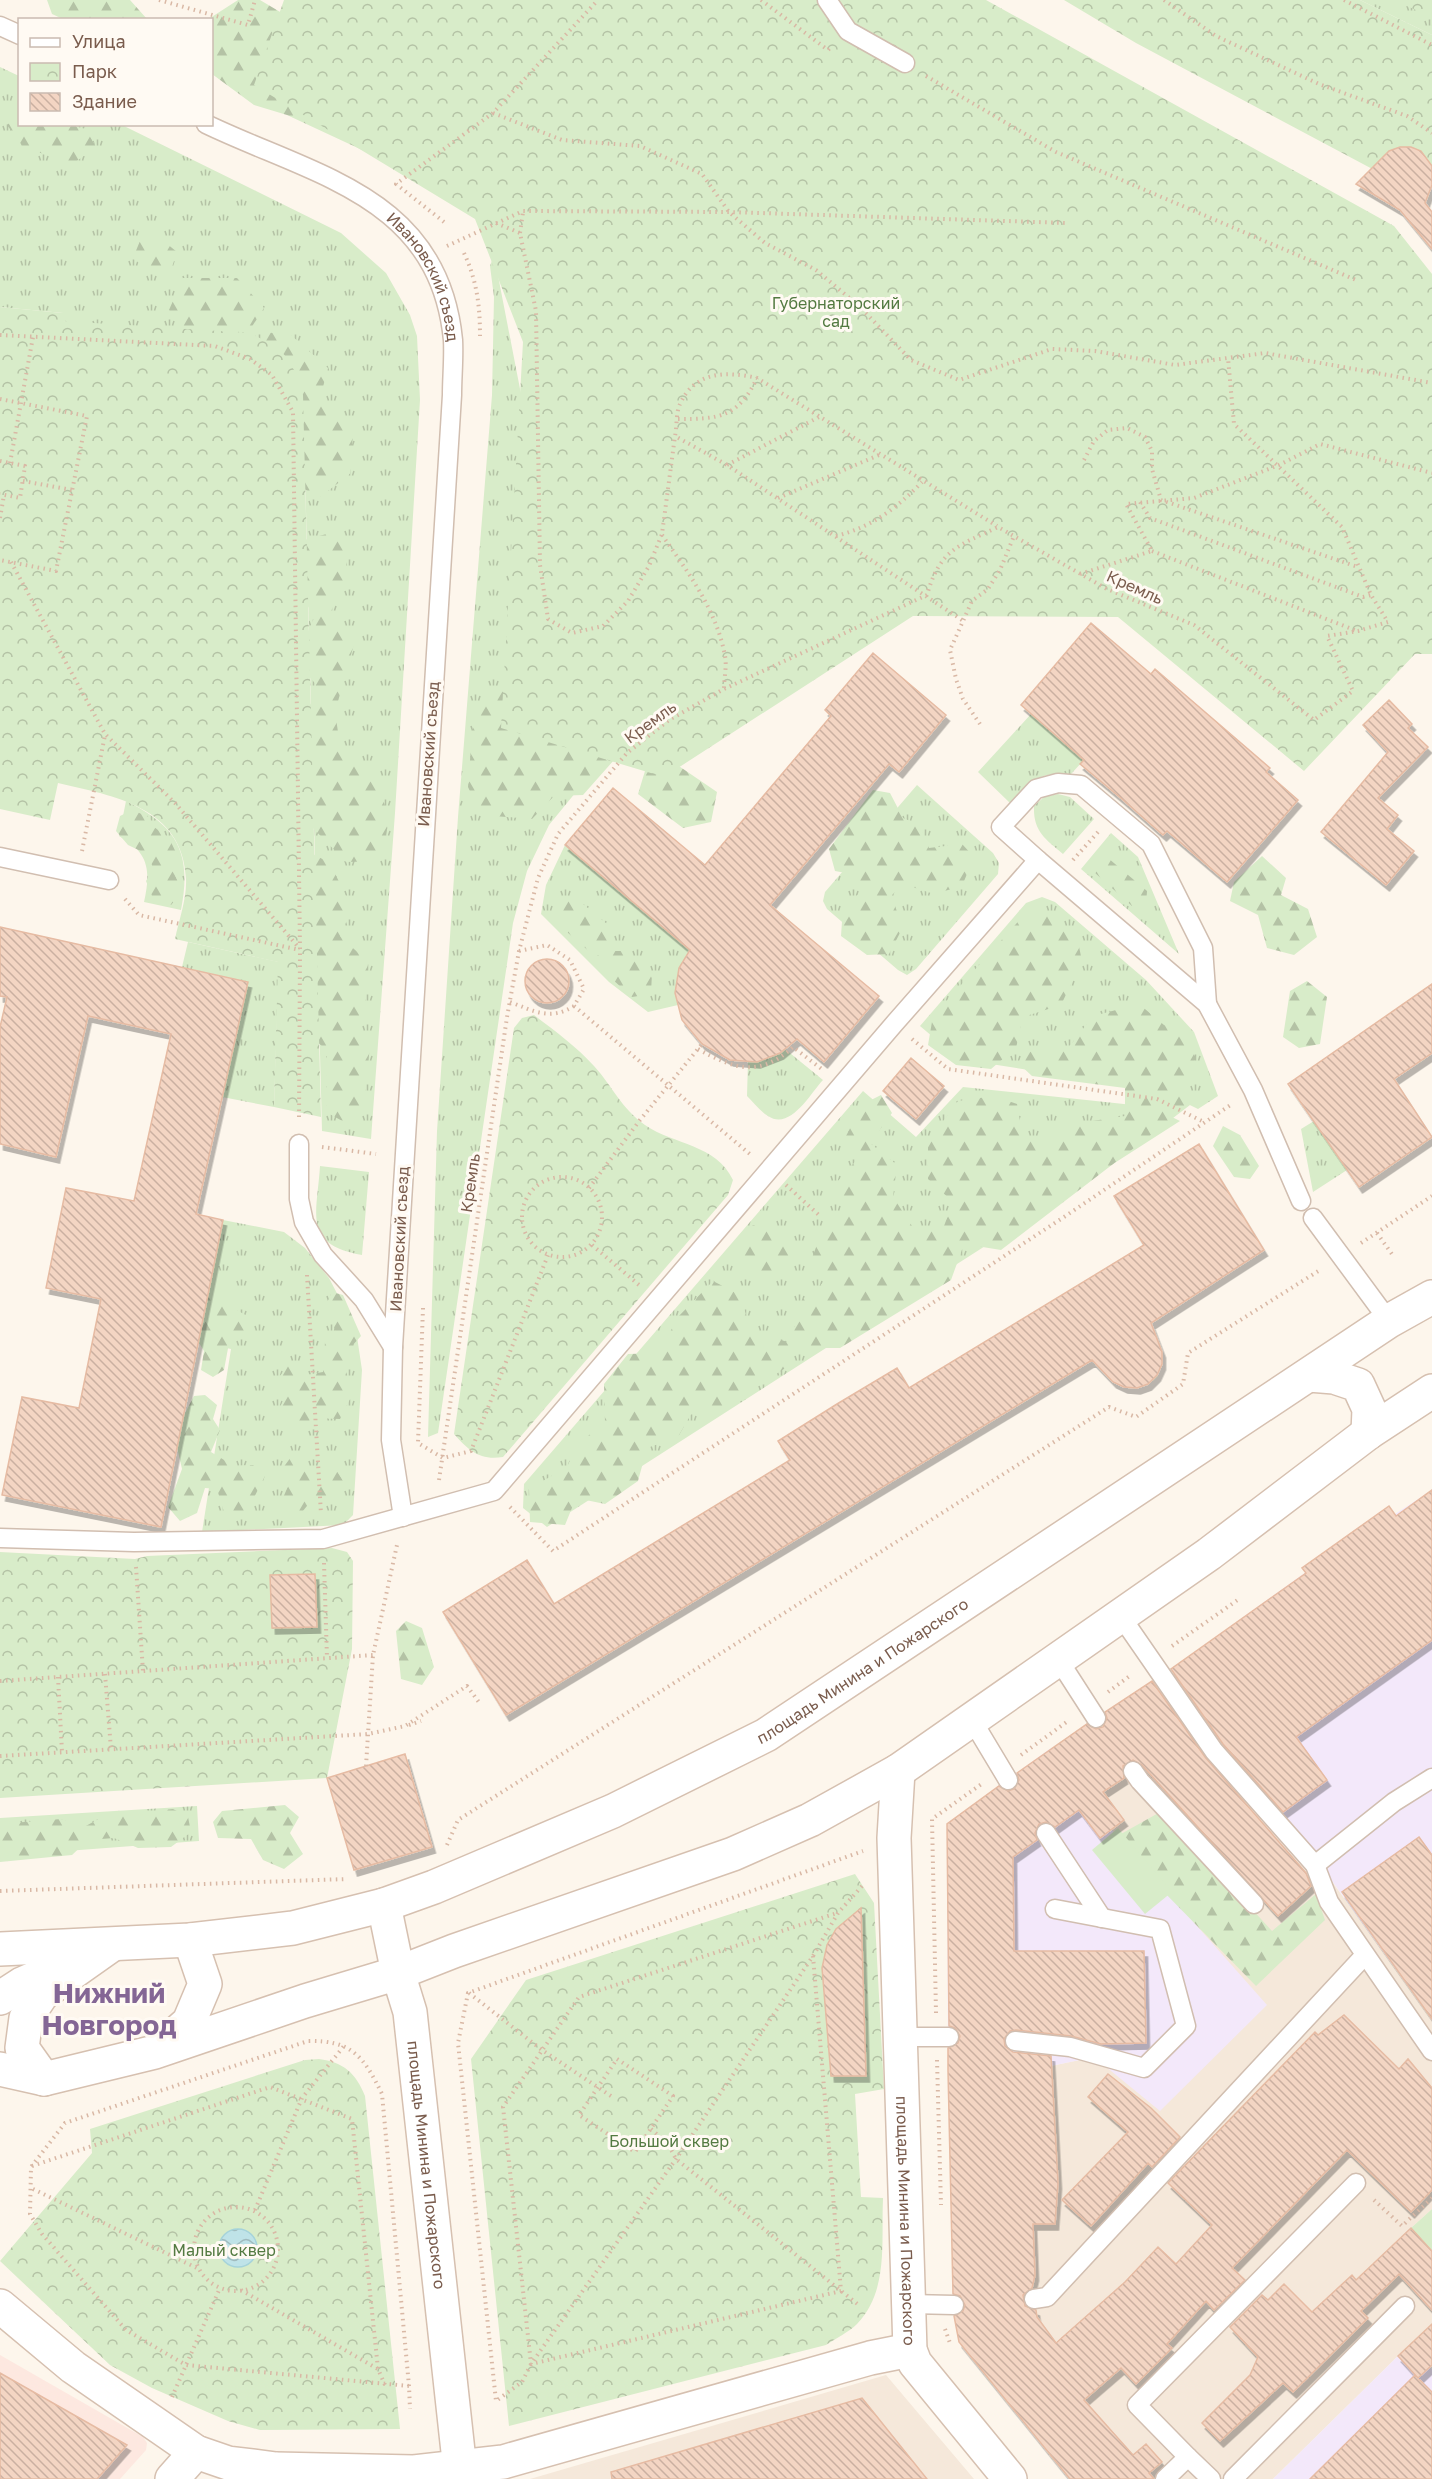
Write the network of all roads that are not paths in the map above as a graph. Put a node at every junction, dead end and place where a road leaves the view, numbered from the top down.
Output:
1 (827, 0) edge
2 (0, 26) edge
3 (18, 34) edge
4 (905, 63) road end
5 (211, 126) edge
6 (0, 857) edge
7 (1038, 860) junction
8 (109, 880) dead end
9 (1207, 1004) junction
10 (299, 1144) road end
11 (1301, 1201) dead end
12 (1313, 1218) dead end
13 (1432, 1297) edge
14 (1389, 1321) junction
15 (393, 1347) junction
16 (1309, 1375) junction
17 (1432, 1391) edge
18 (1368, 1433) junction
19 (404, 1517) junction
20 (0, 1538) edge
21 (1120, 1616) junction
22 (1058, 1659) junction
23 (1092, 1712) road end
24 (972, 1720) junction
25 (898, 1771) junction
26 (1133, 1771) dead end
27 (1004, 1775) road end
28 (1432, 1778) edge
29 (1046, 1833) dead end
30 (1315, 1865) junction
31 (1254, 1904) dead end
32 (384, 1905) junction
33 (1055, 1909) dead end
34 (1102, 1918) junction
35 (190, 1940) junction
36 (110, 1946) junction
37 (0, 1949) edge
38 (1365, 1955) junction
39 (398, 1974) junction
40 (0, 1998) edge
41 (901, 2037) junction
42 (943, 2038) road end
43 (1015, 2041) dead end
44 (1432, 2051) edge
45 (155, 2052) junction
46 (0, 2069) edge
47 (44, 2079) junction
48 (1356, 2183) road end
49 (1034, 2299) dead end
50 (910, 2304) junction
51 (948, 2304) road end
52 (0, 2306) edge
53 (1405, 2306) dead end
54 (910, 2350) junction
55 (196, 2452) junction
56 (1188, 2457) junction
57 (461, 2473) edge
58 (172, 2479) edge
59 (1010, 2479) edge
60 (1165, 2479) edge
61 (1211, 2479) edge
62 (1233, 2479) edge

1 - 4 lane
2 - 3 lane
5 - 15 lane, Ивановский съезд
6 - 8 lane
7 - 9 lane
7 - 9 lane
7 - 19 lane
9 - 11 lane
10 - 15 lane
12 - 14 lane
13 - 14 street, площадь Минина и Пожарского
14 - 16 street, площадь Минина и Пожарского
15 - 19 lane, Ивановский съезд
16 - 18 street
16 - 32 street, площадь Минина и Пожарского
17 - 18 street
18 - 21 street
19 - 20 lane
21 - 22 street
21 - 30 lane
22 - 23 lane
22 - 24 street
24 - 25 street
24 - 27 lane
25 - 39 street
25 - 41 street, площадь Минина и Пожарского
26 - 31 lane
28 - 30 lane
29 - 34 lane
30 - 38 lane
32 - 35 street, площадь Минина и Пожарского
32 - 39 street, площадь Минина и Пожарского
33 - 34 lane
34 - 43 lane
35 - 36 street, площадь Минина и Пожарского
35 - 45 street
36 - 37 street, площадь Минина и Пожарского
36 - 40 street, площадь Минина и Пожарского
36 - 47 street
38 - 44 lane
38 - 49 lane
39 - 45 street
39 - 57 street, площадь Минина и Пожарского
41 - 42 lane
41 - 50 street, площадь Минина и Пожарского
45 - 47 street
46 - 47 street
48 - 56 lane
50 - 51 lane
50 - 54 street, площадь Минина и Пожарского
52 - 55 street, площадь Минина и Пожарского
53 - 62 lane
54 - 57 street, площадь Минина и Пожарского
54 - 59 street
55 - 57 street, площадь Минина и Пожарского
55 - 58 street
56 - 60 lane
56 - 61 lane

